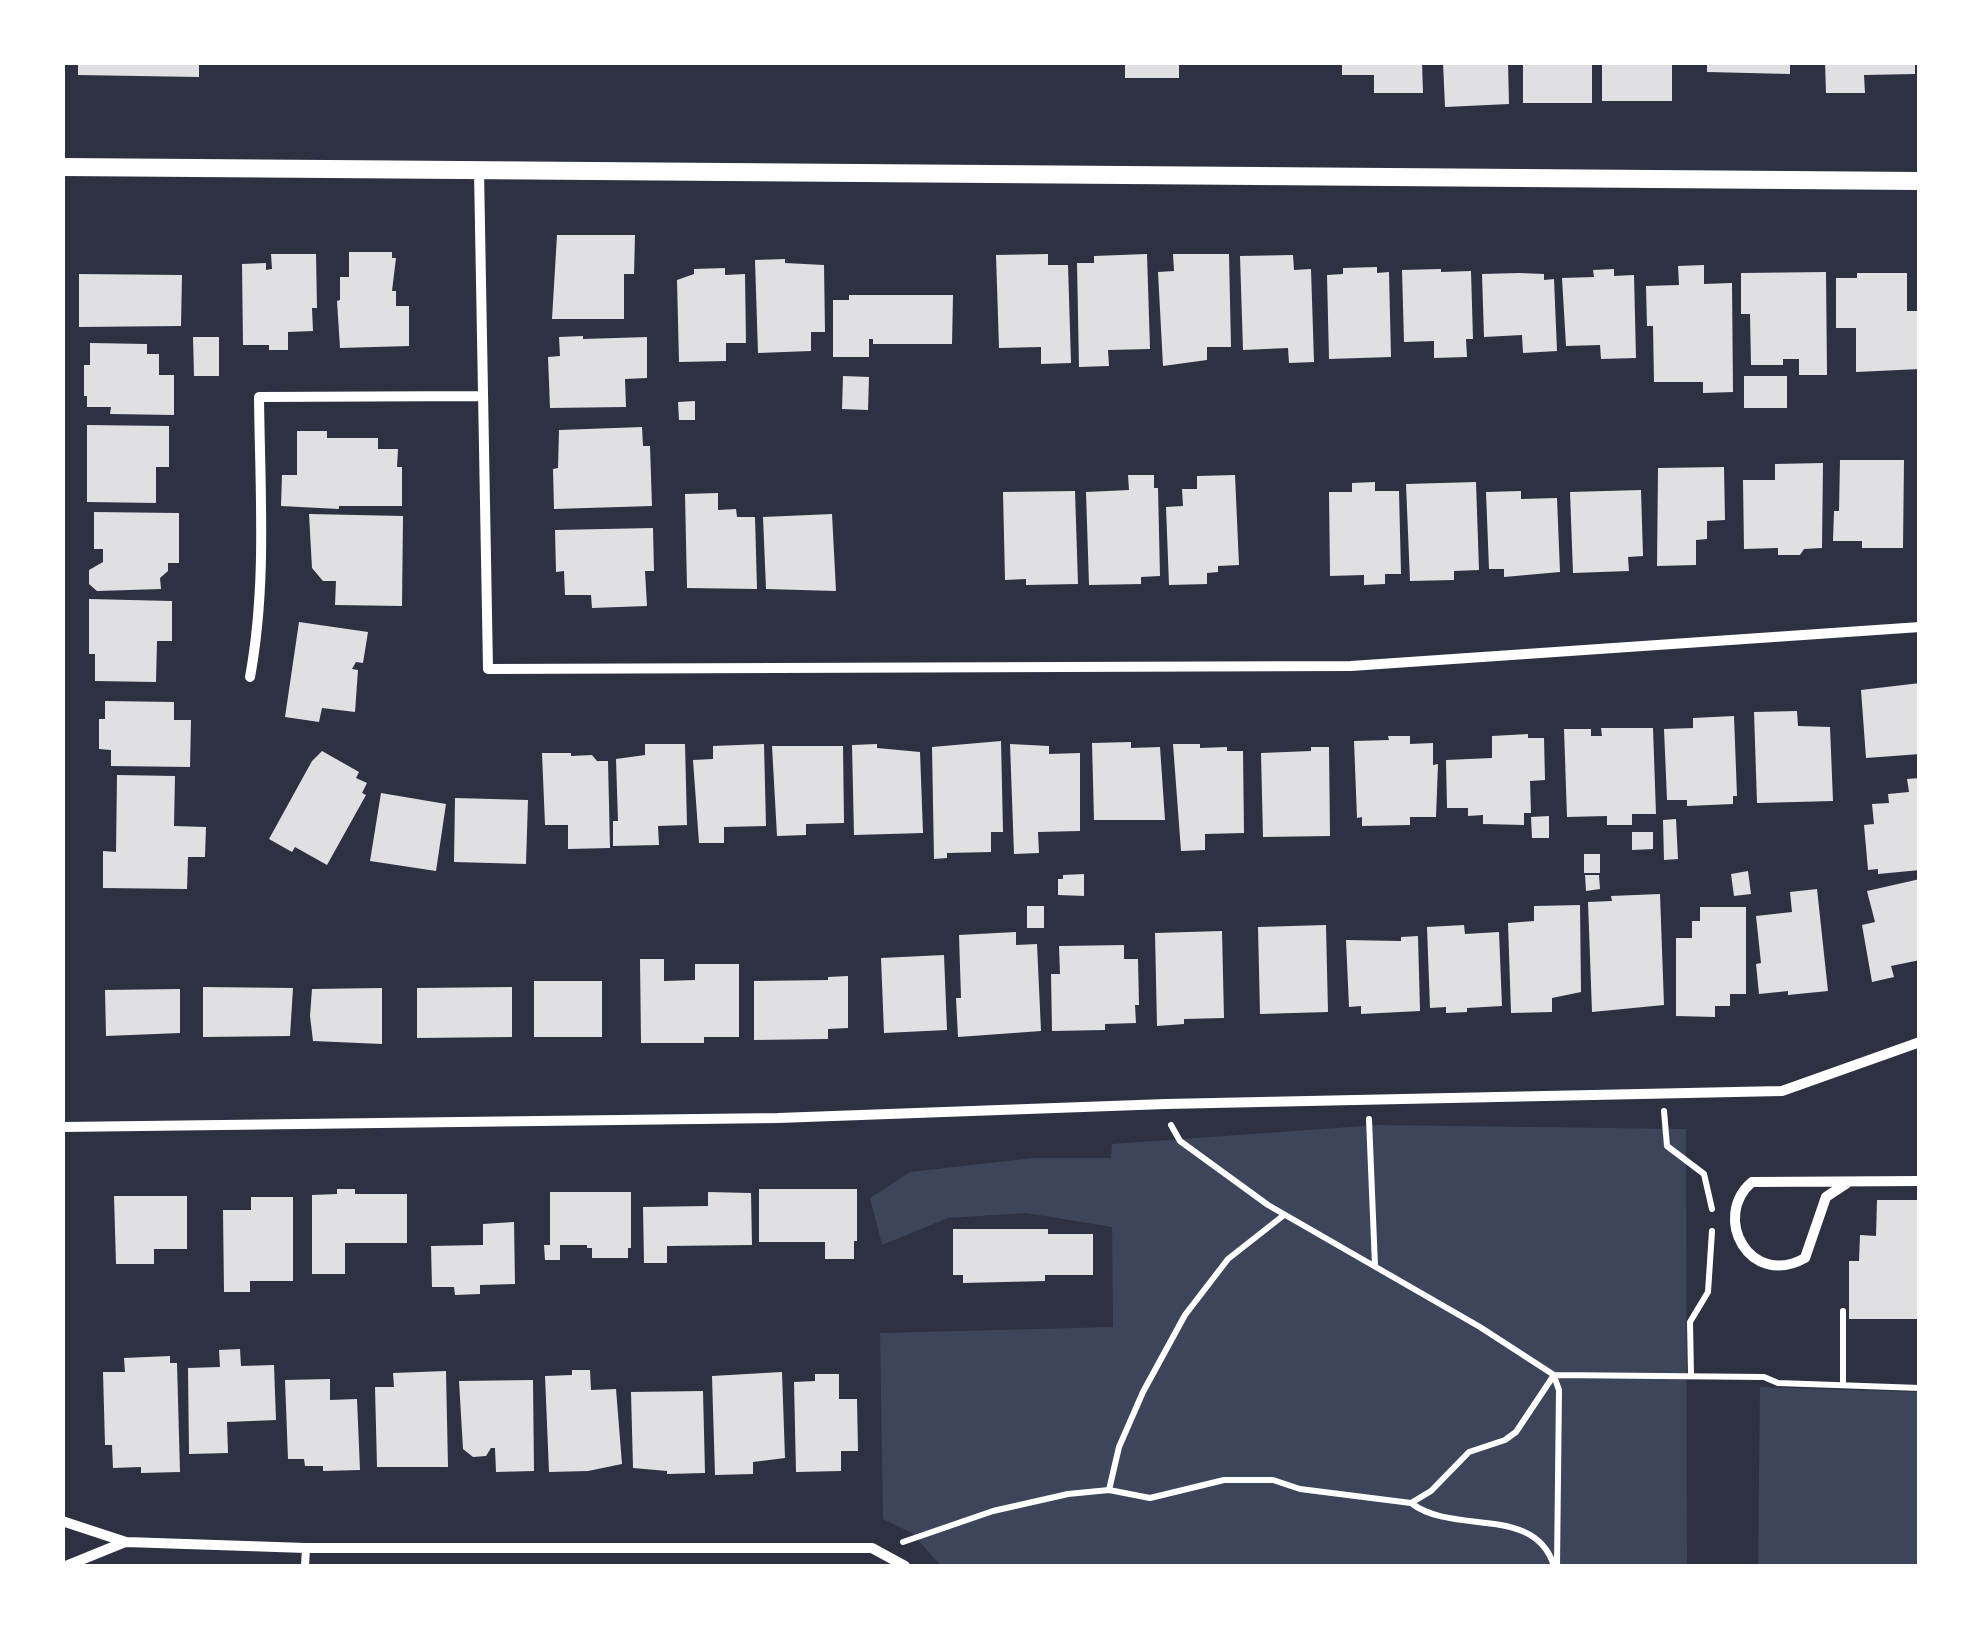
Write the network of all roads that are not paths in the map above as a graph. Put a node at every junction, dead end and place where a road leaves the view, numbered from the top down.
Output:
1 (62, 167) edge
2 (479, 171) junction
3 (1920, 181) edge
4 (482, 396) junction
5 (1920, 627) edge
6 (250, 678) dead end
7 (1920, 1042) edge
8 (62, 1127) edge
9 (1920, 1181) edge
10 (1847, 1184) junction
11 (62, 1521) edge
12 (126, 1542) junction
13 (306, 1548) junction
14 (66, 1566) edge
15 (305, 1566) edge
16 (905, 1566) edge

1 - 2 street
2 - 3 street
2 - 4 street
4 - 5 street
4 - 6 street
7 - 8 street
9 - 10 street
10 - 10 street
11 - 12 street
12 - 13 street
12 - 14 street
13 - 15 lane
13 - 16 street

